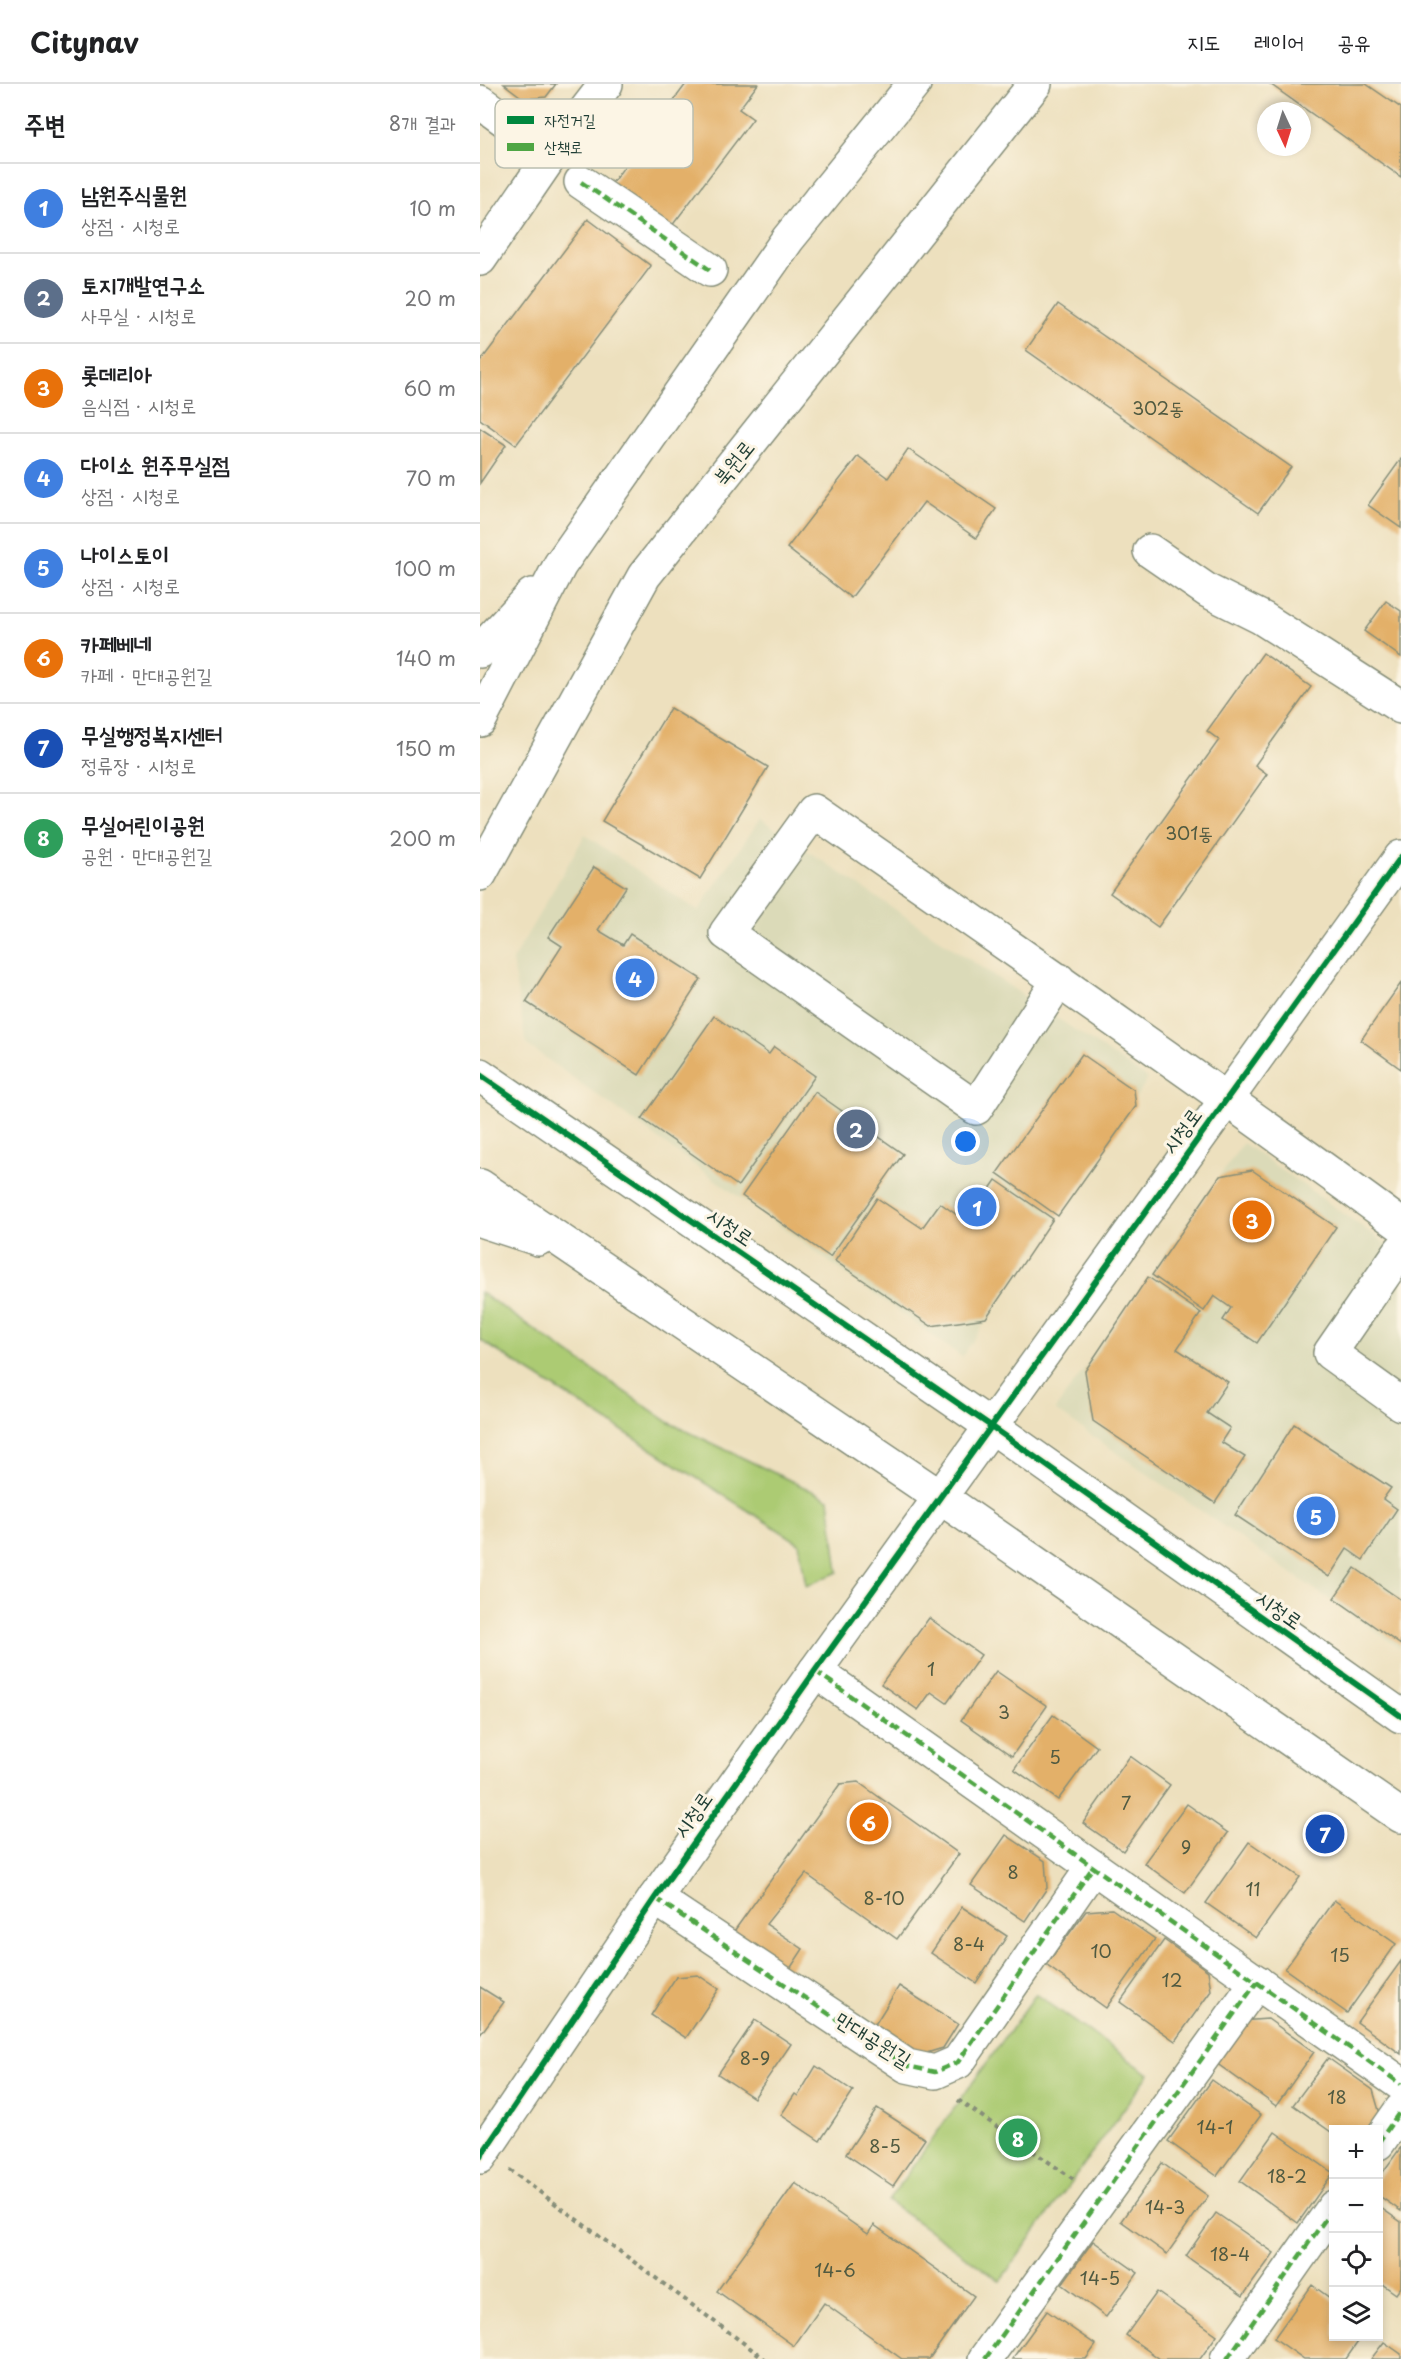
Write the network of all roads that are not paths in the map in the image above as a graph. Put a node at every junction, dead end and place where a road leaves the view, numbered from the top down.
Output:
1 (606, 84) edge
2 (914, 84) edge
3 (1035, 84) edge
4 (594, 99) edge
5 (480, 102) edge
6 (495, 113) edge
7 (542, 168) edge
8 (580, 182) dead end
9 (480, 259) edge
10 (710, 270) dead end
11 (1150, 550) dead end
12 (560, 566) junction
13 (480, 651) edge
14 (1401, 707) edge
15 (480, 720) edge
16 (1401, 857) edge
17 (480, 874) edge
18 (1059, 980) junction
19 (480, 1075) edge
20 (1227, 1098) junction
21 (480, 1186) edge
22 (480, 1220) edge
23 (1401, 1225) edge
24 (1401, 1250) edge
25 (581, 1254) junction
26 (1401, 1404) edge
27 (991, 1426) junction
28 (940, 1497) junction
29 (815, 1671) junction
30 (1401, 1716) edge
31 (1401, 1816) edge
32 (1093, 1867) junction
33 (655, 1898) junction
34 (1257, 1982) junction
35 (1401, 2084) edge
36 (1401, 2110) edge
37 (1383, 2136) edge
38 (482, 2154) edge
39 (1329, 2214) edge
40 (985, 2359) edge
41 (1227, 2359) edge

1 - 4 street
2 - 12 street
3 - 17 street, 북원로
5 - 6 street
7 - 9 street
8 - 10 street
11 - 14 street
12 - 13 street
12 - 15 street
16 - 20 street, 시청로
18 - 18 street
18 - 20 street
19 - 27 street, 시청로
20 - 23 street
20 - 27 street, 시청로
21 - 25 street
22 - 25 street
24 - 26 street
25 - 28 street
27 - 28 street, 시청로
27 - 30 street, 시청로
28 - 29 street, 시청로
28 - 31 street
29 - 32 street
29 - 33 street, 시청로
32 - 33 street, 만대공원길
32 - 34 street
33 - 38 street, 시청로
34 - 35 street
34 - 40 street
36 - 37 street
39 - 41 street

